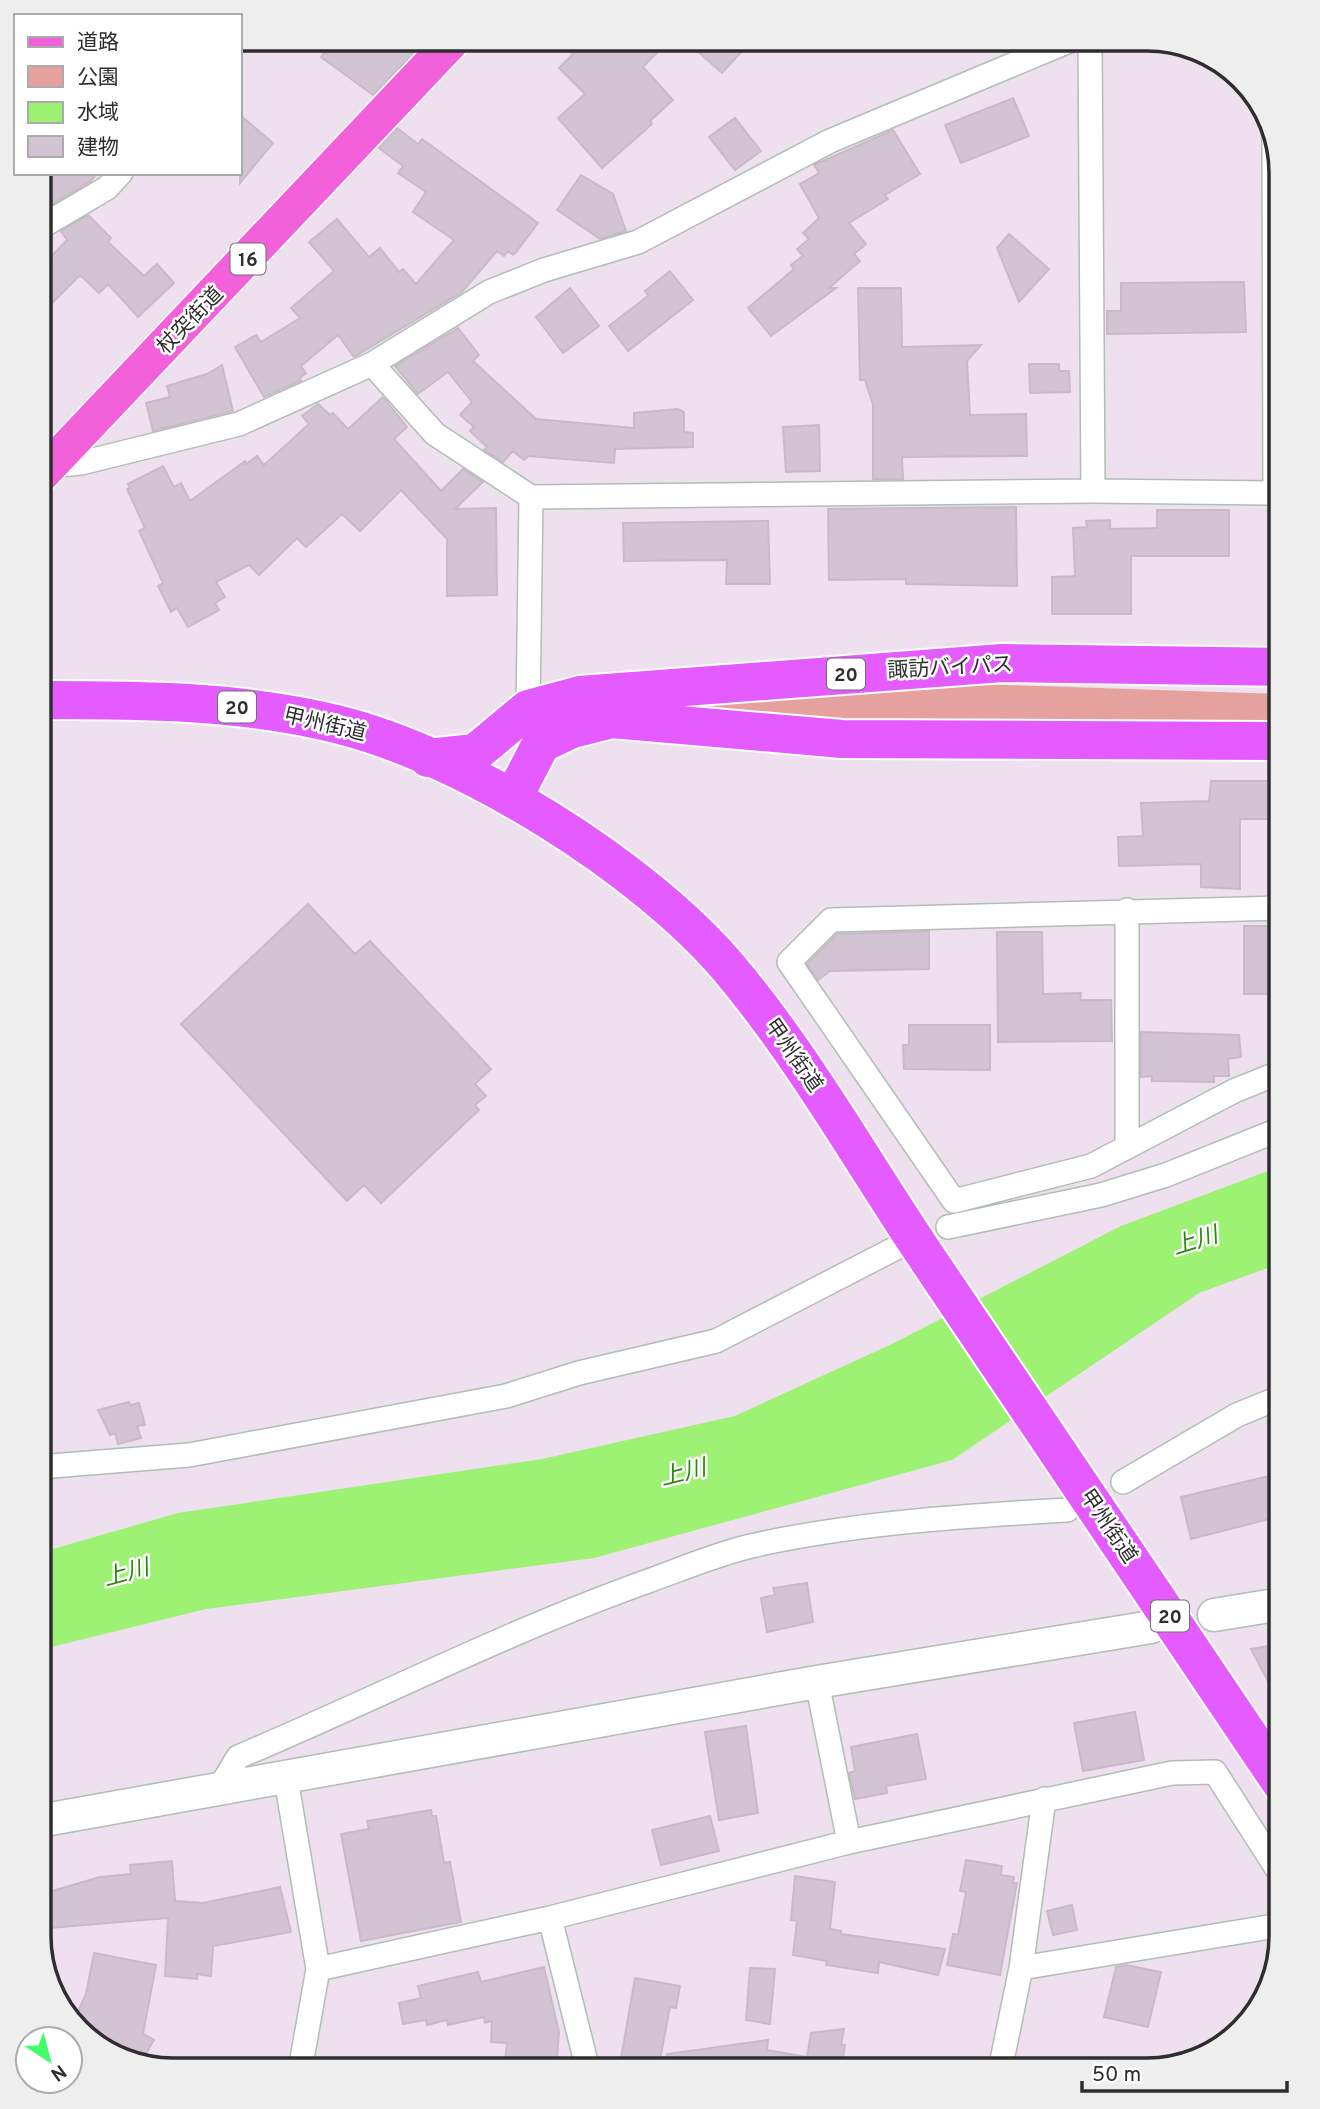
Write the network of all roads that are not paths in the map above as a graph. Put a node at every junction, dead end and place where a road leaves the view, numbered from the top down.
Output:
1 (443, 51) edge
2 (1045, 51) edge
3 (1090, 51) edge
4 (119, 175) edge
5 (51, 221) edge
6 (372, 364) junction
7 (51, 465) edge
8 (51, 470) edge
9 (1093, 491) junction
10 (1269, 493) edge
11 (531, 497) junction
12 (1269, 667) edge
13 (51, 700) edge
14 (528, 709) junction
15 (1269, 741) edge
16 (428, 758) junction
17 (513, 798) junction
18 (1269, 908) edge
19 (1127, 910) junction
20 (1269, 1077) edge
21 (1269, 1134) edge
22 (1127, 1146) junction
23 (921, 1242) junction
24 (1269, 1402) edge
25 (51, 1466) edge
26 (1123, 1482) dead end
27 (1067, 1510) dead end
28 (1269, 1606) edge
29 (1214, 1615) dead end
30 (1151, 1627) dead end
31 (817, 1682) junction
32 (1269, 1764) edge
33 (286, 1779) junction
34 (219, 1789) junction
35 (1044, 1799) junction
36 (51, 1819) edge
37 (849, 1842) junction
38 (1269, 1855) edge
39 (550, 1918) junction
40 (1269, 1927) edge
41 (1021, 1968) junction
42 (318, 1969) junction
43 (302, 2058) edge
44 (585, 2058) edge
45 (1002, 2058) edge

1 - 7 main road, 杖突街道 / 16
2 - 6 street
3 - 9 street
4 - 5 street
6 - 8 street
6 - 11 street
9 - 10 street
9 - 11 street
11 - 14 street
12 - 14 highway, 諏訪バイパス / 20
13 - 16 highway, 甲州街道 / 20
14 - 16 highway, 諏訪バイパス / 20
15 - 17 highway
16 - 17 highway, 甲州街道 / 20
17 - 23 highway, 甲州街道 / 20
18 - 19 street
19 - 22 street
19 - 22 street
20 - 22 street
21 - 23 street
23 - 25 street
23 - 32 highway, 甲州街道 / 20
24 - 26 street
27 - 34 street
28 - 29 street
30 - 31 street
31 - 33 street
31 - 37 street
33 - 34 street
33 - 42 street
34 - 36 street
35 - 37 street
35 - 38 street
35 - 41 street
37 - 39 street
39 - 42 street
39 - 44 street
40 - 41 street
41 - 45 street
42 - 43 street

